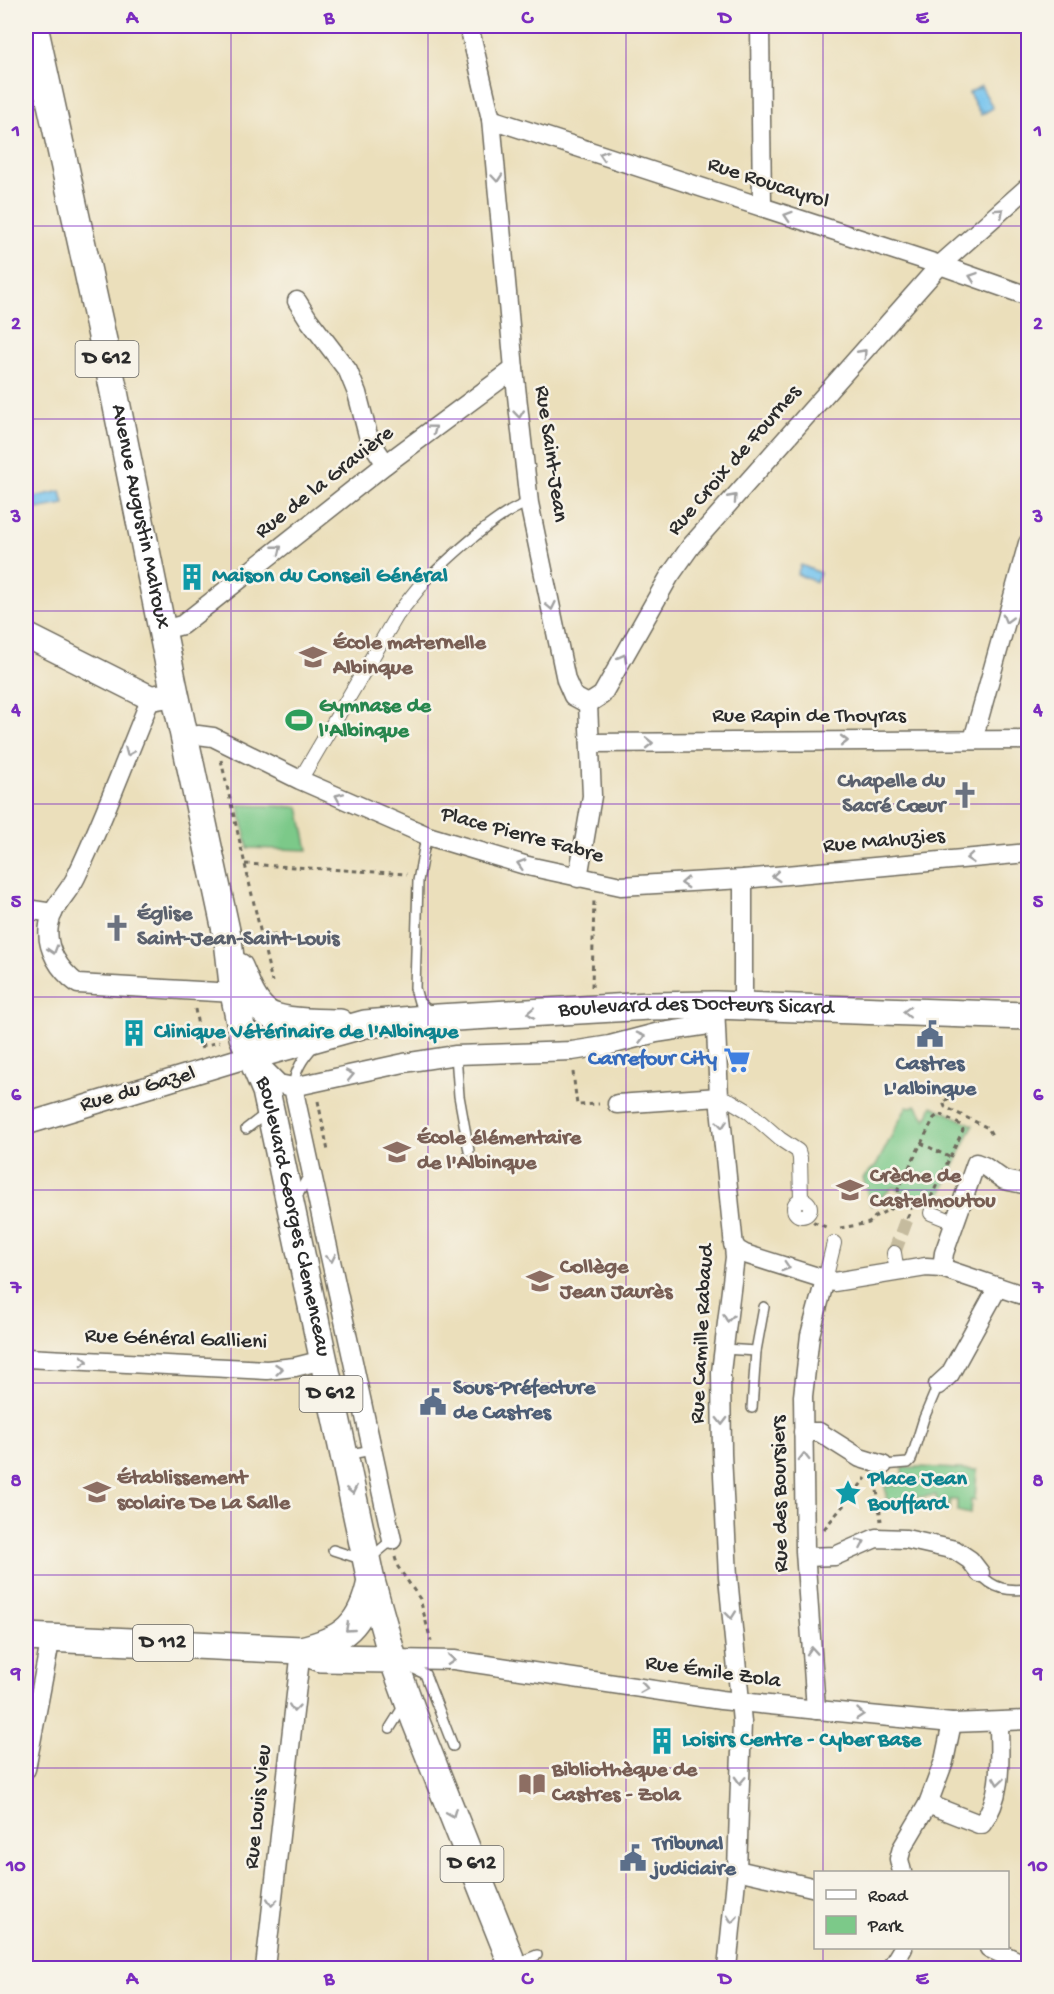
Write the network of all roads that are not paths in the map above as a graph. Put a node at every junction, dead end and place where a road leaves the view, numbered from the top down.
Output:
1 (34, 26) edge
2 (469, 26) edge
3 (760, 26) edge
4 (36, 88) edge
5 (491, 119) junction
6 (1029, 187) edge
7 (762, 207) junction
8 (940, 265) junction
9 (1029, 296) edge
10 (297, 301) dead end
11 (514, 369) junction
12 (386, 464) junction
13 (529, 502) junction
14 (1029, 543) edge
15 (421, 585) joint
16 (163, 630) junction
17 (26, 635) edge
18 (163, 696) junction
19 (588, 704) junction
20 (184, 738) junction
21 (972, 740) junction
22 (1029, 740) edge
23 (590, 743) junction
24 (300, 780) junction
25 (428, 837) junction
26 (1029, 853) edge
27 (578, 878) junction
28 (743, 879) junction
29 (26, 909) edge
30 (52, 912) junction
31 (228, 940) junction
32 (234, 993) junction
33 (743, 1006) junction
34 (715, 1015) junction
35 (1029, 1016) edge
36 (438, 1018) junction
37 (365, 1024) junction
38 (323, 1035) junction
39 (456, 1055) junction
40 (251, 1056) junction
41 (293, 1087) junction
42 (719, 1097) junction
43 (617, 1104) road end
44 (270, 1110) junction
45 (26, 1124) edge
46 (246, 1129) dead end
47 (469, 1151) dead end
48 (312, 1171) junction
49 (1029, 1185) edge
50 (304, 1204) junction
51 (928, 1211) road end
52 (807, 1215) road end
53 (956, 1223) junction
54 (834, 1243) dead end
55 (733, 1244) junction
56 (894, 1253) tunnel mouth
57 (942, 1268) junction
58 (897, 1272) junction
59 (825, 1280) junction
60 (998, 1287) junction
61 (1029, 1297) edge
62 (764, 1307) dead end
63 (724, 1349) junction
64 (756, 1351) junction
65 (337, 1356) junction
66 (26, 1358) edge
67 (938, 1385) joint
68 (752, 1408) dead end
69 (803, 1432) junction
70 (372, 1450) junction
71 (344, 1456) junction
72 (879, 1471) joint
73 (392, 1540) joint
74 (333, 1550) dead end
75 (805, 1554) junction
76 (369, 1571) junction
77 (980, 1573) joint
78 (1029, 1589) edge
79 (38, 1637) edge
80 (301, 1650) junction
81 (393, 1659) junction
82 (408, 1699) junction
83 (741, 1702) junction
84 (816, 1710) junction
85 (1029, 1720) edge
86 (999, 1722) junction
87 (952, 1723) junction
88 (390, 1728) dead end
89 (442, 1747) junction
90 (26, 1769) edge
91 (928, 1804) junction
92 (737, 1870) junction
93 (902, 1871) edge
94 (814, 1888) edge
95 (902, 1949) edge
96 (993, 1949) edge
97 (521, 1963) edge
98 (1029, 1966) edge
99 (265, 1968) edge
100 (727, 1968) edge
101 (891, 1968) edge

1 - 4 main road, Avenue Augustin Malroux / D 612
2 - 5 street, Rue Saint-Jean
3 - 7 street
4 - 16 main road, Avenue Augustin Malroux / D 612
7 -> 5 street, Rue Roucayrol
5 -> 11 street, Rue Saint-Jean
8 -> 6 street, Rue Croix de Fournes
8 -> 7 street, Rue Roucayrol
9 -> 8 street, Rue Roucayrol
19 -> 8 street, Rue Croix de Fournes
10 - 12 street
12 -> 11 street, Rue de la Gravière
11 -> 13 street, Rue Saint-Jean
16 -> 12 street, Rue de la Gravière
13 - 15 lane
13 -> 19 street, Rue Saint-Jean
14 -> 21 street
15 - 24 street
16 - 18 main road, Avenue Augustin Malroux / D 612
17 - 18 main road
18 - 20 main road, Avenue Augustin Malroux / D 612
18 -> 30 street
19 - 23 street
20 - 24 street, Place Pierre Fabre
20 - 31 main road, Avenue Augustin Malroux / D 612
21 - 22 street, Rue Rapin de Thoyras
23 -> 21 street, Rue Rapin de Thoyras
23 - 27 street
25 -> 24 street, Place Pierre Fabre
27 -> 25 street, Place Pierre Fabre
25 - 36 lane
26 -> 28 street, Rue Mahuzies
28 -> 27 street, Place Pierre Fabre
28 - 33 street
29 - 30 street
30 -> 32 street
31 - 32 main road, D 612
31 - 37 main road, Boulevard des Docteurs Sicard
32 - 40 main road, D 612
33 - 34 main road, Boulevard des Docteurs Sicard
35 -> 33 main road, Boulevard des Docteurs Sicard
34 -> 36 main road, Boulevard des Docteurs Sicard
39 -> 34 street
34 - 42 street, Rue Camille Rabaud
36 - 37 main road, Boulevard des Docteurs Sicard
37 - 38 main road, Boulevard des Docteurs Sicard
38 - 40 main road, Boulevard des Docteurs Sicard
38 - 41 lane
41 -> 39 street
39 - 47 lane
40 - 41 street
40 - 44 main road, Boulevard Georges Clemenceau / D 612
40 - 45 street, Rue du Gazel
41 - 48 street
42 - 43 street
42 - 52 street
42 -> 55 street, Rue Camille Rabaud
44 - 46 lane
44 - 50 main road, Boulevard Georges Clemenceau / D 612
48 - 50 street
48 - 50 lane
49 - 53 street
50 -> 65 main road, Boulevard Georges Clemenceau / D 612
51 - 53 street
53 - 57 street
54 - 59 street
55 -> 59 street
55 -> 63 street, Rue Camille Rabaud
56 - 58 street
57 - 58 street
57 - 60 street
58 - 59 street
59 - 69 street, Rue des Boursiers
60 - 61 street
60 - 67 street
62 - 64 lane
63 - 64 lane
63 -> 83 street, Rue Camille Rabaud
64 - 68 lane
66 -> 65 street, Rue Général Gallieni
65 - 70 street
65 - 71 main road, Boulevard Georges Clemenceau / D 612
67 - 72 lane
69 - 72 street
75 -> 69 street, Rue des Boursiers
70 - 71 lane
70 - 73 street
71 -> 76 main road, Boulevard Georges Clemenceau / D 612
73 - 76 lane
74 - 76 lane
75 -> 77 street
84 -> 75 street, Rue des Boursiers
76 -> 80 main road, D 112
76 - 81 main road, Boulevard Georges Clemenceau / D 612
77 - 78 lane
79 - 80 main road, D 112
79 - 90 street
80 - 81 main road, D 112
80 -> 99 street, Rue Louis Vieu
81 - 82 main road, D 612
81 -> 83 street, Rue Émile Zola
81 - 89 lane
82 - 88 lane
82 - 89 main road, D 612
83 - 84 street, Rue Émile Zola
83 -> 92 street, Rue Camille Rabaud
84 -> 87 street, Rue Émile Zola
85 - 86 street, Rue Émile Zola
86 - 87 street, Rue Émile Zola
86 -> 91 street
87 - 91 street
89 -> 97 main road, D 612
91 - 93 street
92 - 94 street
92 -> 100 street, Rue Camille Rabaud
95 - 101 street
96 - 98 street

